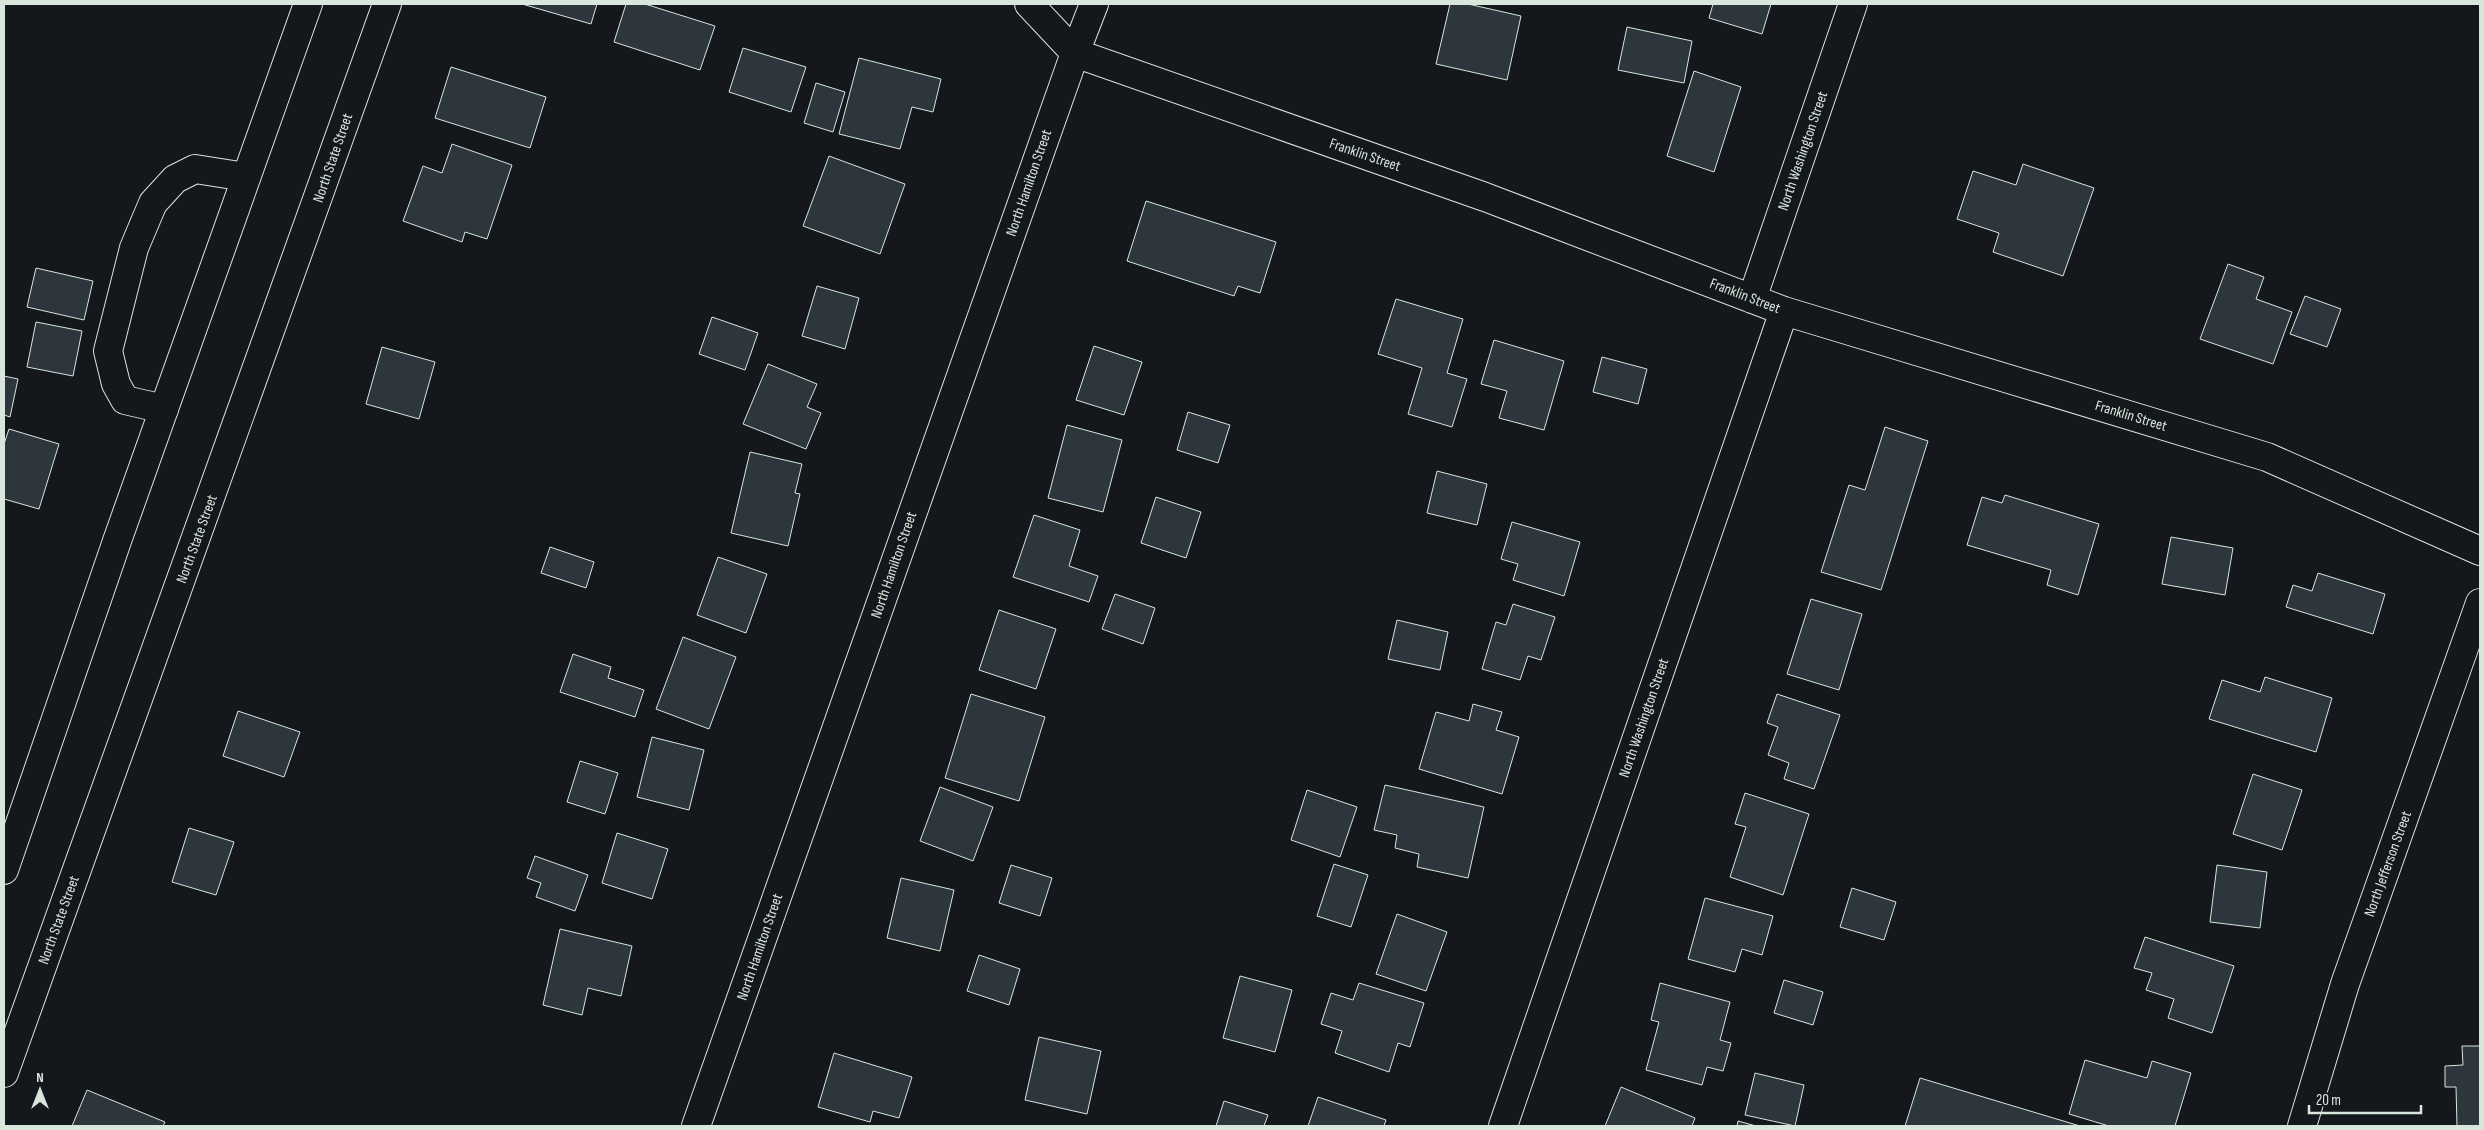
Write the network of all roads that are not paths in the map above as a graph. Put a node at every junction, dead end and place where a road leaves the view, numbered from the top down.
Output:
1 (308, 4) edge
2 (387, 4) edge
3 (1029, 4) edge
4 (1094, 4) edge
5 (1853, 4) edge
6 (1075, 53) junction
7 (246, 177) junction
8 (1752, 299) junction
9 (1784, 310) junction
10 (164, 409) junction
11 (2480, 551) edge
12 (2480, 603) edge
13 (4, 870) edge
14 (4, 1074) edge
15 (696, 1126) edge
16 (1503, 1126) edge
17 (2302, 1126) edge

1 - 7 street
2 - 14 street, North State Street
3 - 6 street, Franklin Street
4 - 6 street, North Hamilton Street
5 - 8 street, North Washington Street
6 - 8 street, Franklin Street
6 - 15 street, North Hamilton Street
7 - 10 street
7 - 10 street
8 - 9 street, Franklin Street
9 - 11 street, Franklin Street
9 - 16 street, North Washington Street
10 - 13 street
12 - 17 street, North Jefferson Street

